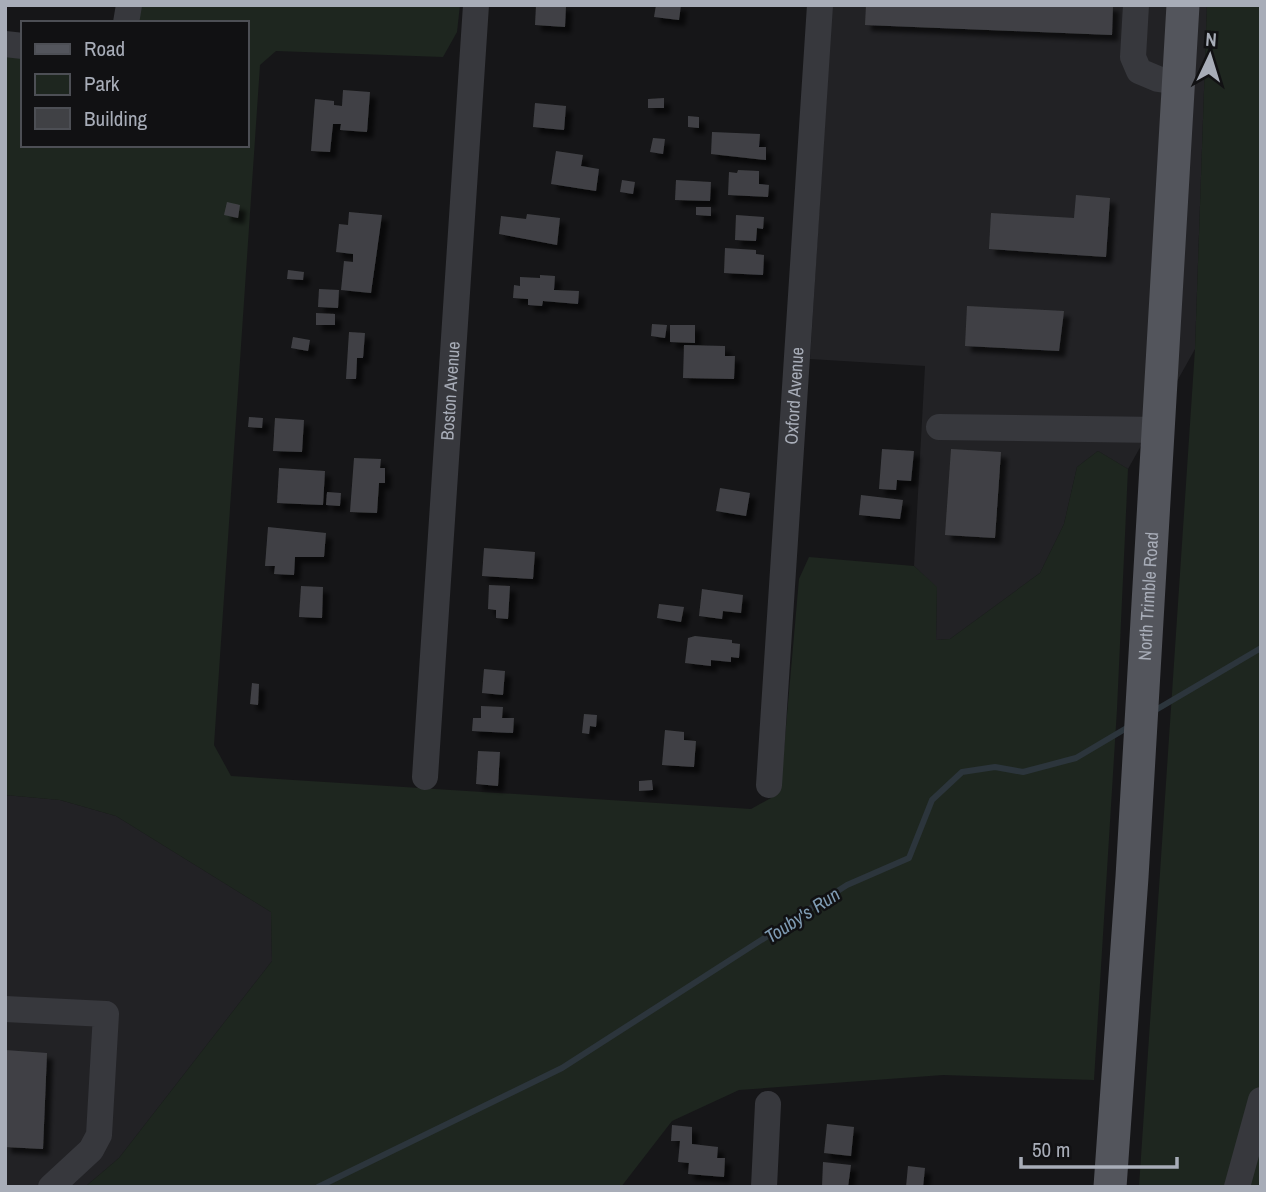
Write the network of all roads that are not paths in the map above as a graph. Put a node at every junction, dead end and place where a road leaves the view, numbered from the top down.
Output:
1 (476, 5) edge
2 (820, 5) edge
3 (1136, 5) edge
4 (1183, 5) edge
5 (1179, 82) junction
6 (939, 427) dead end
7 (1158, 430) junction
8 (425, 776) dead end
9 (769, 785) dead end
10 (5, 1010) edge
11 (1261, 1100) edge
12 (768, 1104) dead end
13 (51, 1187) edge
14 (764, 1187) edge
15 (1110, 1187) edge
16 (1237, 1187) edge

1 - 8 street, Boston Avenue
2 - 9 street, Oxford Avenue
3 - 5 street
4 - 5 main road, North Trimble Road
5 - 7 main road, North Trimble Road
6 - 7 street
7 - 15 main road, North Trimble Road
10 - 13 street
11 - 16 street
12 - 14 street

